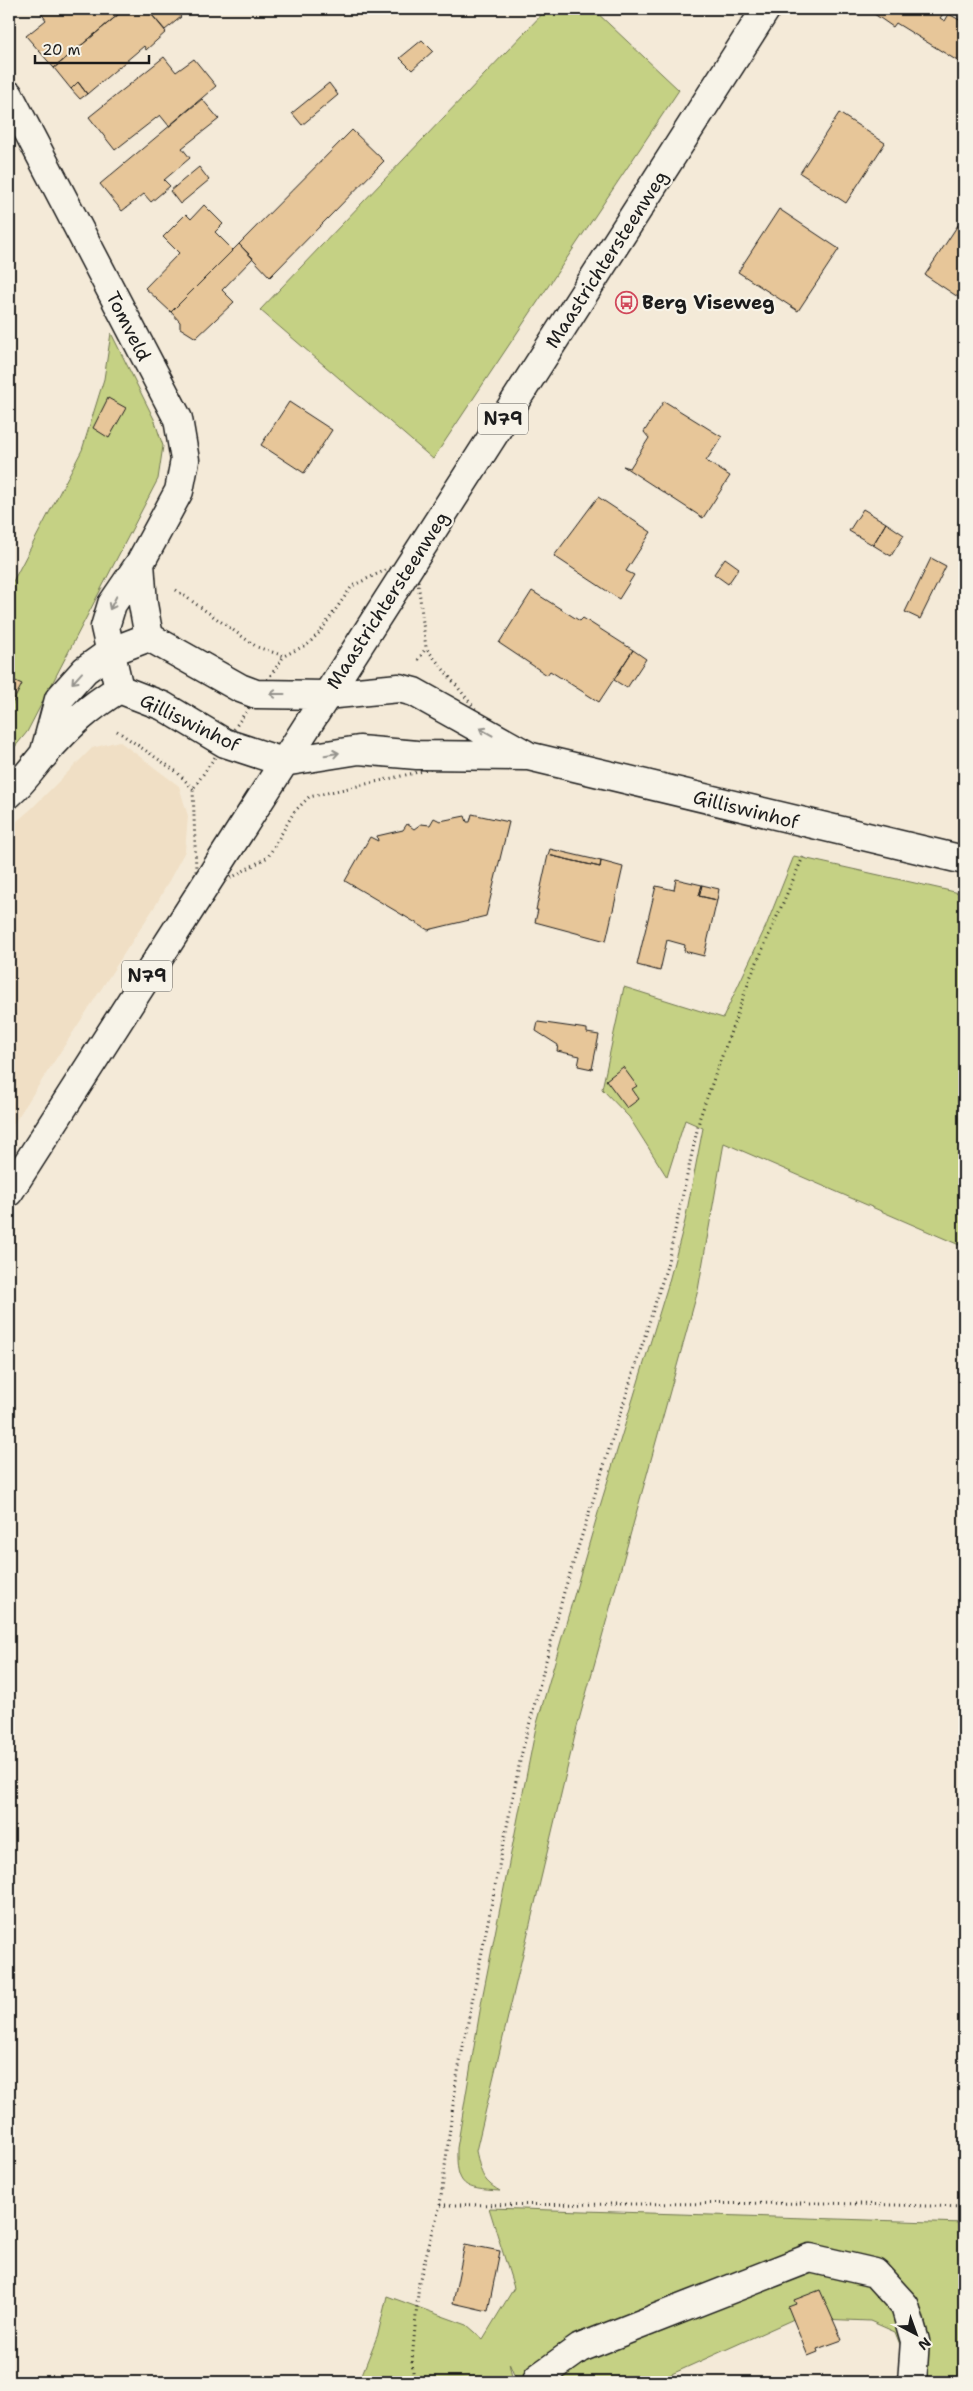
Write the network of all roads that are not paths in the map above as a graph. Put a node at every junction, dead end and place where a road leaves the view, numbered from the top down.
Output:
1 (766, 9) edge
2 (9, 95) edge
3 (140, 563) junction
4 (149, 637) junction
5 (110, 652) junction
6 (119, 689) junction
7 (326, 695) junction
8 (44, 755) junction
9 (528, 756) junction
10 (284, 762) junction
11 (9, 794) edge
12 (964, 860) edge
13 (9, 1192) edge
14 (537, 2382) edge
15 (912, 2382) edge

1 - 7 main road, Maastrichtersteenweg / N79
2 - 3 main road, Tomveld
3 - 4 main road
3 -> 5 main road, Tomveld
4 - 5 main road
7 -> 4 main road, Gilliswinhof
5 - 6 main road, Tomveld
5 -> 8 main road
6 - 8 main road
6 - 10 main road, Gilliswinhof
9 -> 7 main road, Gilliswinhof
7 - 10 main road, Maastrichtersteenweg / N79
8 - 11 main road
10 -> 9 main road, Gilliswinhof
9 - 12 main road, Gilliswinhof
10 - 13 main road, Maastrichtersteenweg / N79
14 - 15 main road

